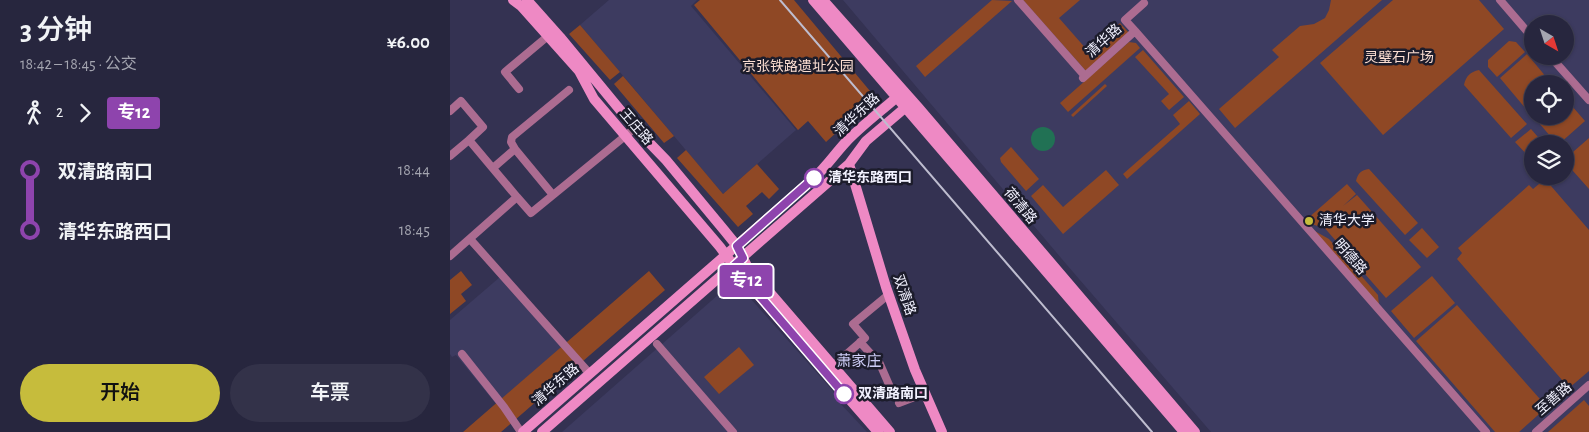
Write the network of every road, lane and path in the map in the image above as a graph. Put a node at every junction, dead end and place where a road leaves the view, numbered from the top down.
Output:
1 (513, 0) edge
2 (527, 0) edge
3 (806, 0) edge
4 (813, 0) edge
5 (823, 0) edge
6 (1018, 0) edge
7 (1500, 0) edge
8 (1144, 3) dead end
9 (1524, 28) edge
10 (1135, 31) junction
11 (548, 36) junction
12 (1558, 65) edge
13 (519, 89) dead end
14 (569, 90) dead end
15 (904, 100) junction
16 (1589, 100) edge
17 (886, 106) junction
18 (450, 111) edge
19 (635, 128) junction
20 (625, 136) junction
21 (468, 140) junction
22 (515, 149) junction
23 (450, 156) edge
24 (849, 164) junction
25 (493, 168) junction
26 (553, 195) junction
27 (517, 197) junction
28 (470, 239) junction
29 (737, 246) junction
30 (450, 255) edge
31 (727, 255) junction
32 (741, 266) junction
33 (888, 295) junction
34 (860, 342) junction
35 (657, 344) dead end
36 (462, 354) dead end
37 (833, 366) junction
38 (590, 374) junction
39 (1589, 385) edge
40 (890, 388) dead end
41 (925, 393) junction
42 (899, 403) dead end
43 (522, 432) edge
44 (543, 432) edge
45 (733, 432) edge
46 (878, 432) edge
47 (890, 432) edge
48 (942, 432) edge
49 (1184, 432) edge
50 (1195, 432) edge
51 (1486, 432) edge
52 (1536, 432) edge

1 - 11 main road, 王庄路
2 - 19 main road, 王庄路
3 - 17 main road
4 - 15 main road, 荷清路
5 - 15 main road, 荷清路
6 - 10 street, 清华路
7 - 9 street
8 - 10 street, 清华路
10 - 51 street, 明德路
11 - 13 street
11 - 20 main road, 王庄路
12 - 16 street
14 - 22 street
15 - 17 main road, 清华东路
15 - 24 main road, 清华东路
15 - 49 main road, 荷清路
15 - 50 main road, 荷清路
17 - 29 main road, 清华东路
18 - 21 street
19 - 20 street
19 - 29 main road, 王庄路
20 - 26 street
20 - 31 main road, 王庄路
21 - 23 street
21 - 25 street
22 - 25 street
22 - 26 street
24 - 32 main road, 清华东路
24 - 33 main road, 双清路
25 - 27 street
26 - 27 street
27 - 28 street
28 - 30 street
28 - 38 street
29 - 31 main road, 清华东路
29 - 32 main road, 王庄路
31 - 32 main road, 王庄路
31 - 38 main road, 清华东路
32 - 37 main road
32 - 44 main road, 清华东路
32 - 46 main road
33 - 34 street
33 - 41 main road, 双清路
34 - 37 street
34 - 40 street
35 - 45 street
36 - 43 street
37 - 47 main road
38 - 43 main road, 清华东路
39 - 52 street, 至善路
41 - 42 street
41 - 48 main road, 双清路

